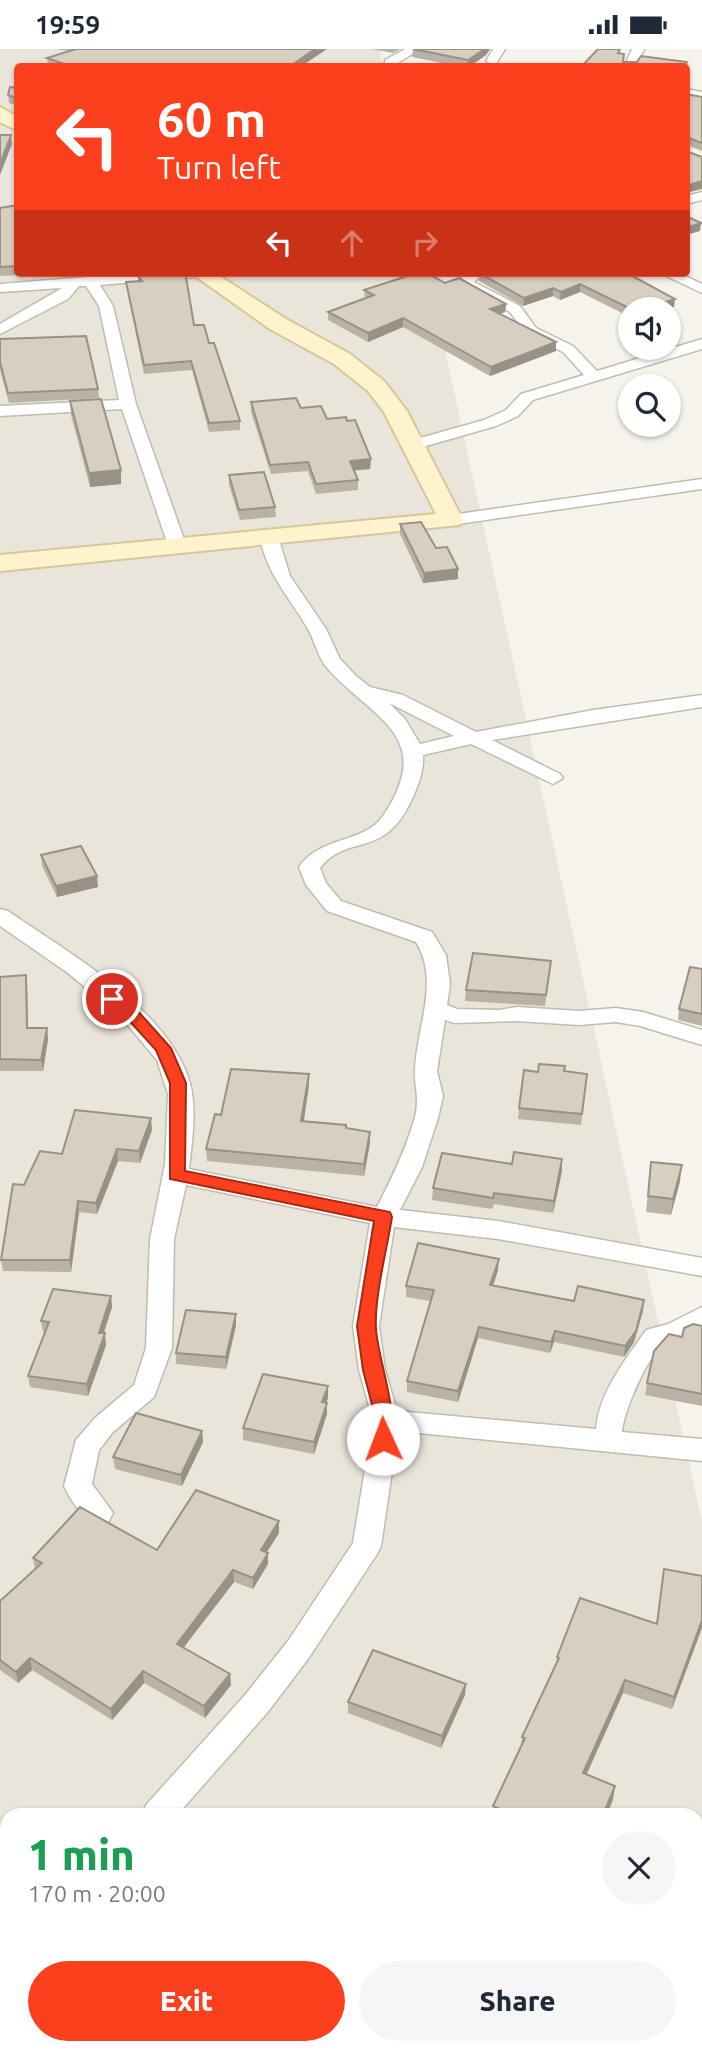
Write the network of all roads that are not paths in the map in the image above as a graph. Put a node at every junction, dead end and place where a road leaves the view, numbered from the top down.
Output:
1 (414, 49) edge
2 (499, 49) edge
3 (492, 61) dead end
4 (389, 63) dead end
5 (151, 277) edge
6 (207, 277) edge
7 (468, 277) edge
8 (676, 277) edge
9 (83, 283) junction
10 (0, 288) edge
11 (702, 289) edge
12 (0, 330) edge
13 (702, 344) edge
14 (702, 357) edge
15 (594, 377) junction
16 (128, 404) junction
17 (0, 411) edge
18 (512, 414) junction
19 (412, 445) junction
20 (702, 484) edge
21 (451, 520) junction
22 (269, 537) junction
23 (177, 545) junction
24 (0, 563) edge
25 (360, 688) junction
26 (702, 701) edge
27 (468, 738) junction
28 (413, 751) junction
29 (553, 778) dead end
30 (0, 916) edge
31 (441, 1018) junction
32 (702, 1038) edge
33 (176, 1175) junction
34 (384, 1217) junction
35 (702, 1267) edge
36 (702, 1316) edge
37 (386, 1420) junction
38 (608, 1441) junction
39 (702, 1450) edge
40 (99, 1513) dead end
41 (163, 1808) edge

1 - 4 street
2 - 3 street
5 - 9 street
6 - 19 street
7 - 15 street
8 - 11 street
9 - 10 street
9 - 12 street
9 - 16 street
13 - 15 street
14 - 18 street
15 - 18 street
16 - 17 street
16 - 23 street
18 - 19 street
19 - 21 street
20 - 21 street
21 - 22 street
22 - 23 street
22 - 25 street
23 - 24 street
25 - 27 street
25 - 28 street
26 - 27 street
27 - 28 street
27 - 29 street
28 - 31 street
30 - 33 street
31 - 32 street
31 - 34 street
33 - 34 street
33 - 40 street
34 - 35 street
34 - 37 street
36 - 38 street
37 - 38 street
37 - 41 street
38 - 39 street

